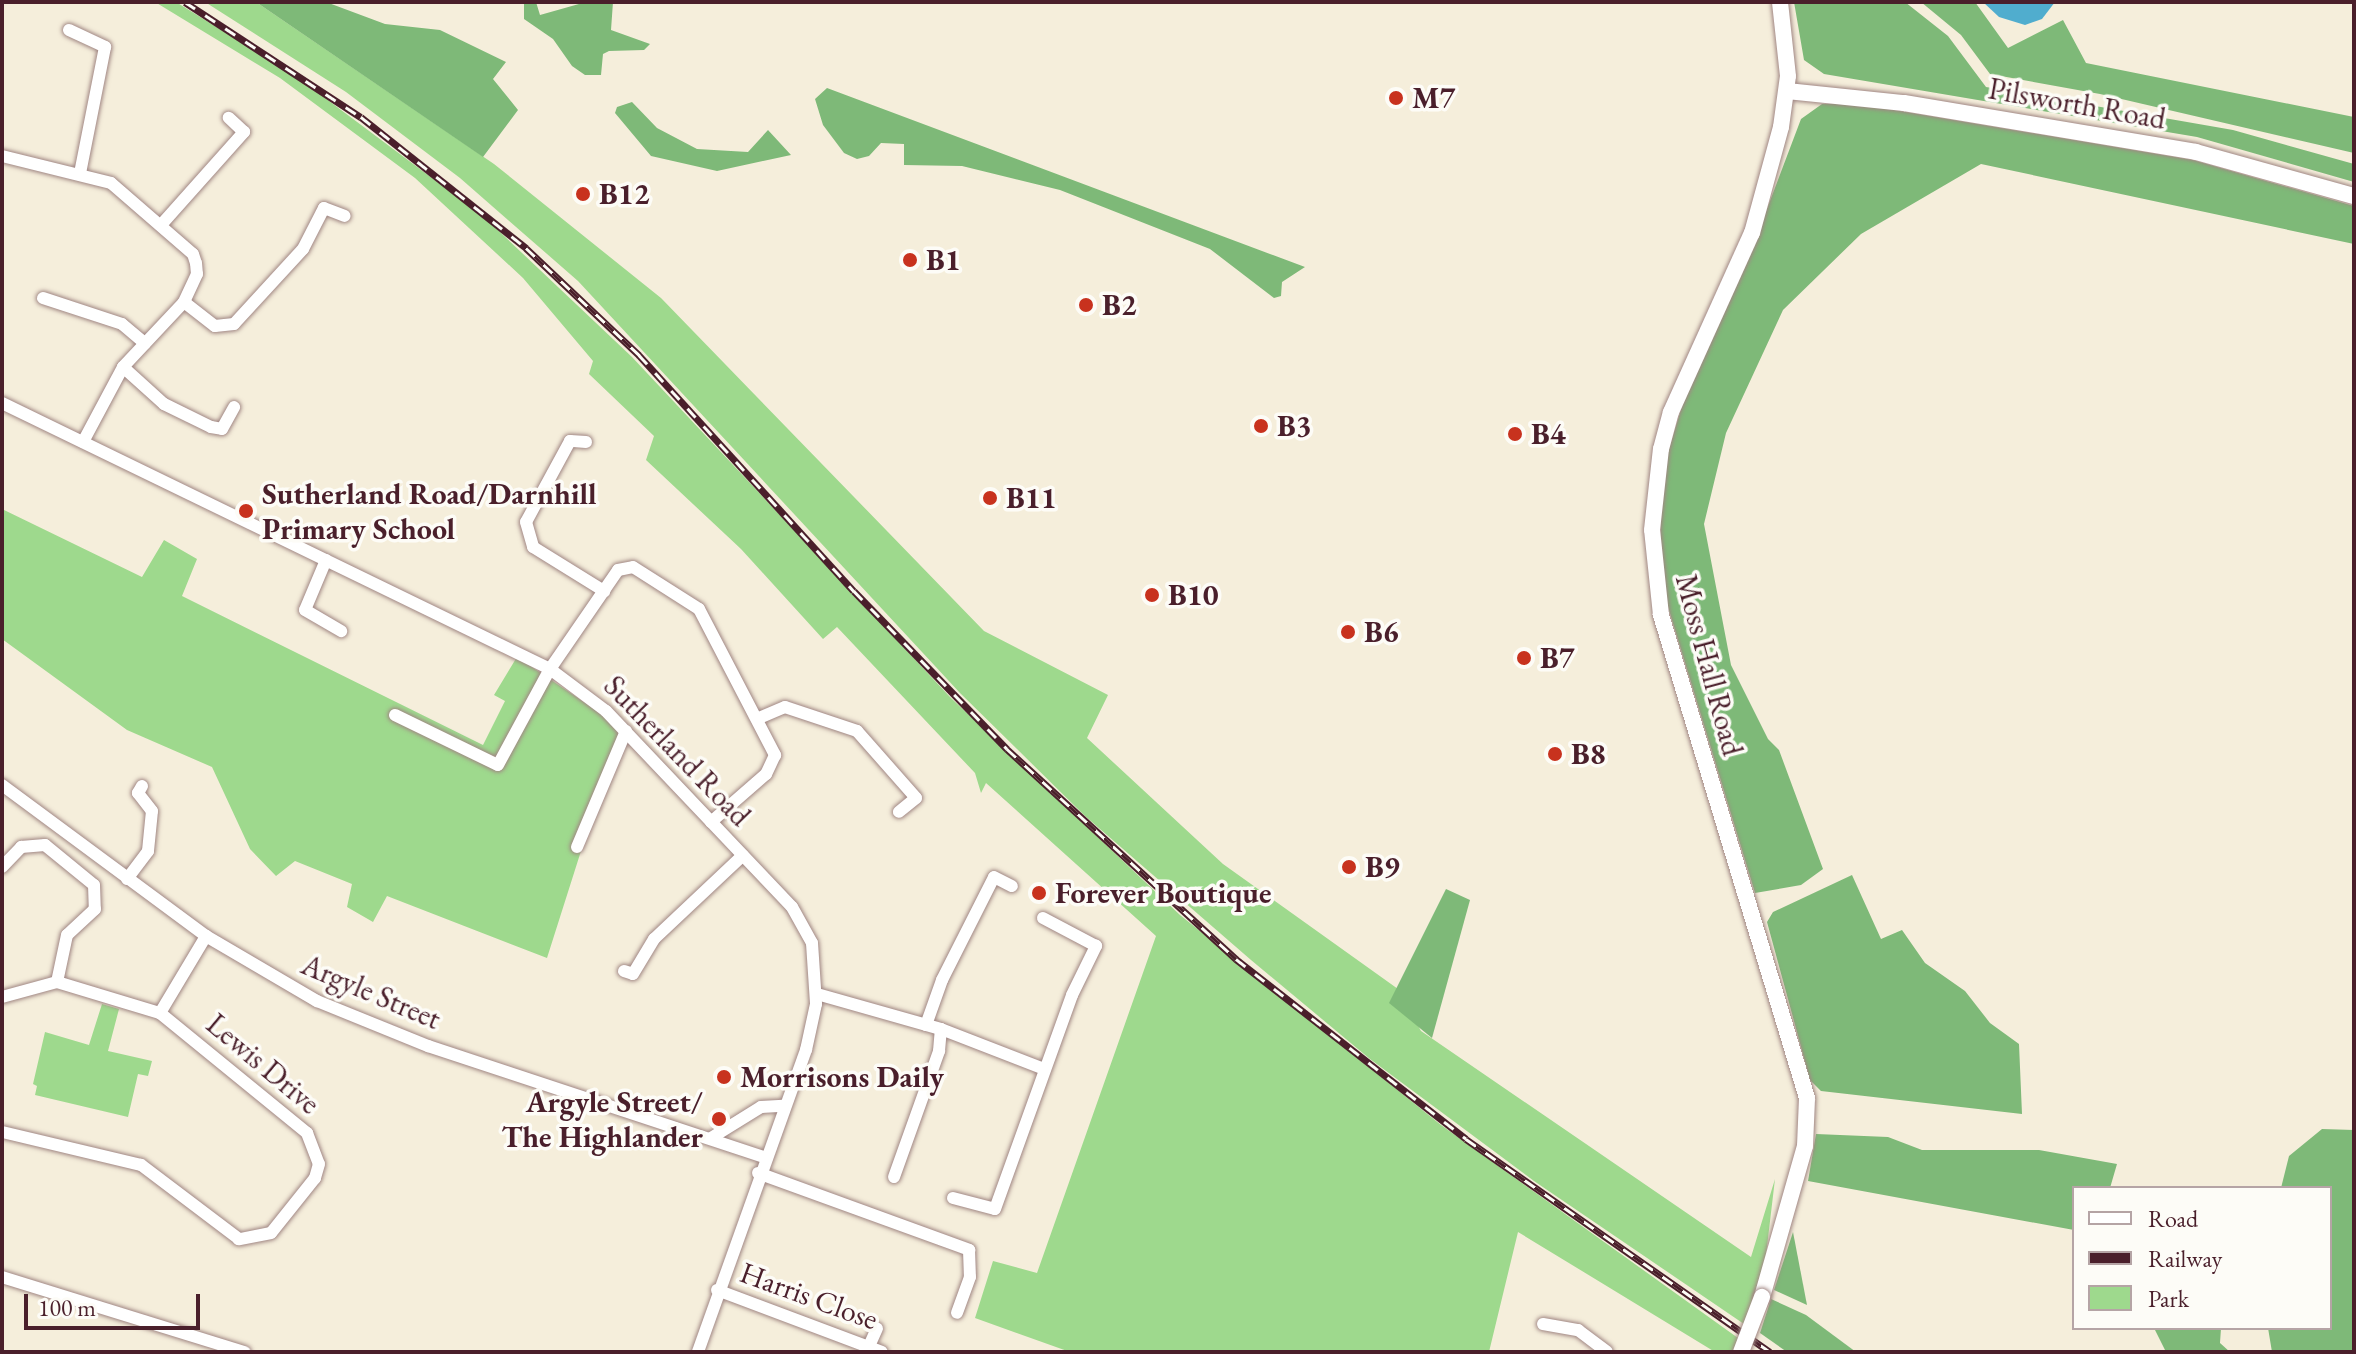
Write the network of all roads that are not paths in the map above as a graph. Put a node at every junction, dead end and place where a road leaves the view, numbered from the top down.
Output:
1 (1780, 2) edge
2 (69, 30) dead end
3 (1787, 91) junction
4 (229, 118) dead end
5 (2, 156) edge
6 (80, 173) junction
7 (2354, 196) edge
8 (345, 216) dead end
9 (161, 225) junction
10 (43, 298) dead end
11 (184, 302) junction
12 (145, 343) junction
13 (123, 367) junction
14 (2, 403) edge
15 (234, 407) dead end
16 (83, 442) junction
17 (586, 442) dead end
18 (326, 560) junction
19 (604, 591) junction
20 (341, 631) dead end
21 (550, 669) junction
22 (395, 715) dead end
23 (759, 718) junction
24 (626, 731) junction
25 (2, 785) edge
26 (142, 786) dead end
27 (899, 812) dead end
28 (711, 822) junction
29 (577, 847) dead end
30 (743, 855) junction
31 (2, 867) edge
32 (127, 879) junction
33 (1012, 886) dead end
34 (1043, 918) dead end
35 (206, 936) junction
36 (624, 971) dead end
37 (57, 982) junction
38 (817, 994) junction
39 (2, 997) edge
40 (160, 1013) junction
41 (926, 1025) junction
42 (941, 1029) junction
43 (1044, 1069) junction
44 (783, 1106) junction
45 (2, 1132) edge
46 (711, 1138) junction
47 (764, 1157) junction
48 (758, 1173) junction
49 (894, 1177) dead end
50 (953, 1198) dead end
51 (2, 1277) edge
52 (717, 1290) junction
53 (957, 1313) dead end
54 (1543, 1324) dead end
55 (877, 1328) dead end
56 (870, 1344) junction
57 (245, 1352) edge
58 (698, 1352) edge
59 (882, 1352) edge
60 (1607, 1352) edge
61 (1741, 1352) edge

1 - 3 street, Moss Hall Road
2 - 6 street
3 - 7 street, Pilsworth Road
3 - 61 street, Moss Hall Road, bridge
4 - 9 street
5 - 6 street
6 - 9 street
8 - 11 street
9 - 11 street
10 - 12 street
11 - 12 street
12 - 13 street
13 - 15 street
13 - 16 street
14 - 16 street, Sutherland Road
16 - 18 street, Sutherland Road
17 - 19 street
18 - 20 street
18 - 21 street, Sutherland Road
19 - 21 street
19 - 23 street
21 - 22 street
21 - 24 street, Sutherland Road
23 - 27 street
23 - 28 street
24 - 28 street, Sutherland Road
24 - 29 street
25 - 32 street, Argyle Street
26 - 32 street
28 - 30 street, Sutherland Road
30 - 36 street
30 - 38 street, Sutherland Road
31 - 37 street
32 - 35 street, Argyle Street
33 - 41 street
34 - 43 street
35 - 40 street, Lewis Drive
35 - 46 street, Argyle Street
37 - 39 street
37 - 40 street, Lewis Drive
38 - 41 street
38 - 44 street, Sutherland Road
40 - 45 street, Lewis Drive
41 - 42 street
42 - 43 street
42 - 49 street
43 - 50 street
44 - 46 street
44 - 47 street, Sutherland Road
46 - 47 street, Argyle Street
47 - 48 street, Sutherland Road
48 - 52 street, Sutherland Road
48 - 53 street
51 - 57 street
52 - 56 street, Harris Close
52 - 58 street, Sutherland Road
54 - 60 street
55 - 56 street
56 - 59 street, Harris Close

